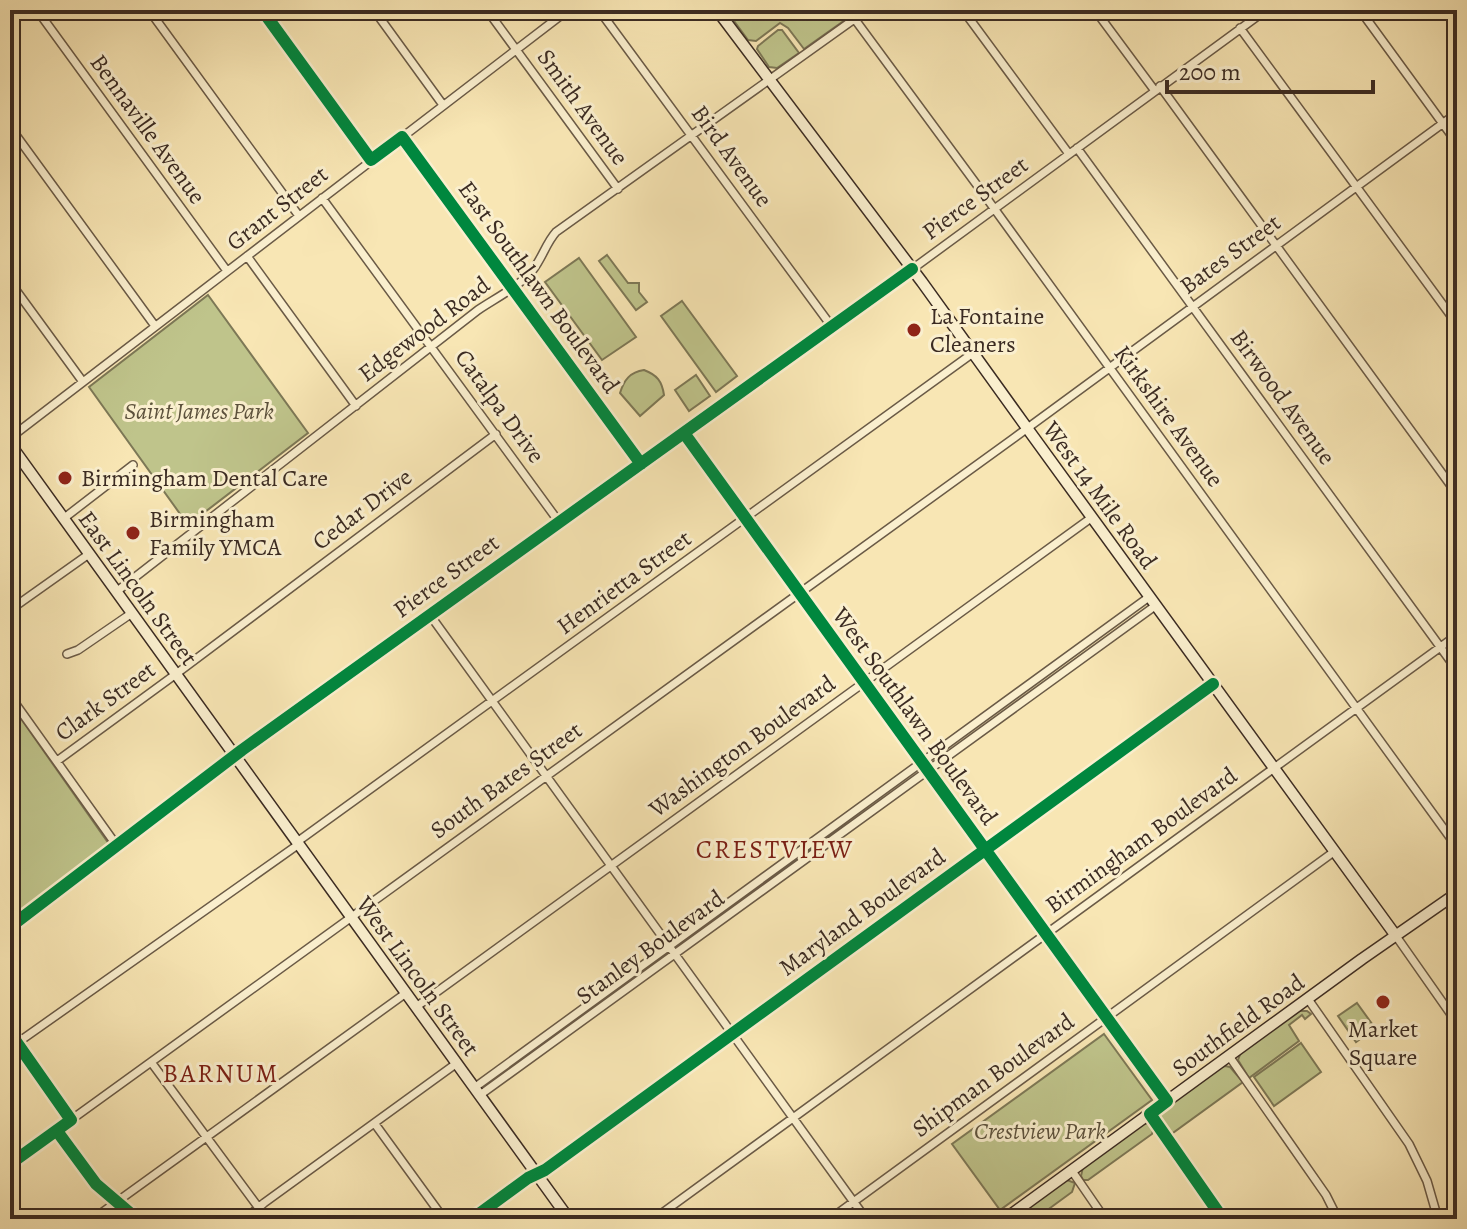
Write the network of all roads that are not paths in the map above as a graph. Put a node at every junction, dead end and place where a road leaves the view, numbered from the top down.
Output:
1 (37, 10) edge
2 (149, 10) edge
3 (262, 10) edge
4 (374, 10) edge
5 (487, 10) edge
6 (568, 10) edge
7 (599, 10) edge
8 (717, 10) edge
9 (848, 10) edge
10 (867, 10) edge
11 (963, 10) edge
12 (1095, 10) edge
13 (1266, 10) edge
14 (1360, 10) edge
15 (854, 19) junction
16 (1240, 28) junction
17 (516, 50) junction
18 (770, 79) junction
19 (1157, 88) junction
20 (443, 105) junction
21 (1457, 113) edge
22 (1443, 123) junction
23 (10, 127) edge
24 (692, 135) junction
25 (402, 137) junction
26 (1457, 143) edge
27 (1073, 151) junction
28 (371, 160) junction
29 (1357, 186) junction
30 (618, 189) junction
31 (322, 198) junction
32 (994, 208) junction
33 (299, 216) junction
34 (1276, 245) junction
35 (247, 256) junction
36 (912, 269) junction
37 (227, 271) junction
38 (10, 282) edge
39 (512, 287) junction
40 (1192, 306) junction
41 (1457, 324) edge
42 (155, 326) junction
43 (832, 327) junction
44 (432, 347) junction
45 (973, 353) junction
46 (1109, 368) junction
47 (83, 382) junction
48 (356, 406) junction
49 (1027, 428) junction
50 (684, 433) junction
51 (496, 434) junction
52 (10, 438) edge
53 (10, 444) edge
54 (641, 464) junction
55 (133, 465) dead end
56 (1457, 494) edge
57 (745, 518) junction
58 (1091, 518) junction
59 (63, 519) junction
60 (559, 522) junction
61 (89, 554) junction
62 (116, 592) junction
63 (799, 593) junction
64 (1152, 602) junction
65 (10, 610) edge
66 (132, 613) junction
67 (430, 615) junction
68 (1457, 635) edge
69 (1441, 647) junction
70 (67, 654) dead end
71 (1457, 670) edge
72 (176, 674) junction
73 (864, 683) junction
74 (1213, 684) junction
75 (1037, 686) junction
76 (10, 696) edge
77 (492, 701) junction
78 (1357, 708) junction
79 (235, 756) junction
80 (57, 761) junction
81 (922, 763) junction
82 (1274, 768) junction
83 (928, 771) junction
84 (546, 776) junction
85 (298, 843) junction
86 (117, 846) junction
87 (1457, 847) edge
88 (985, 850) junction
89 (1335, 851) junction
90 (791, 857) junction
91 (797, 865) junction
92 (611, 866) junction
93 (1457, 893) edge
94 (351, 917) junction
95 (10, 927) edge
96 (1046, 934) junction
97 (1396, 936) junction
98 (672, 950) junction
99 (406, 993) junction
100 (1308, 999) junction
101 (416, 1007) junction
102 (1106, 1018) junction
103 (1456, 1022) edge
104 (10, 1033) edge
105 (733, 1034) junction
106 (13, 1046) edge
107 (1229, 1056) junction
108 (151, 1062) junction
109 (457, 1063) junction
110 (477, 1091) junction
111 (1167, 1101) junction
112 (1150, 1114) junction
113 (793, 1118) junction
114 (71, 1120) junction
115 (375, 1124) junction
116 (57, 1131) junction
117 (207, 1137) junction
118 (10, 1164) edge
119 (1072, 1171) junction
120 (537, 1174) junction
121 (116, 1202) junction
122 (854, 1202) junction
123 (259, 1208) junction
124 (93, 1219) edge
125 (137, 1219) edge
126 (245, 1219) edge
127 (267, 1219) edge
128 (444, 1219) edge
129 (472, 1219) edge
130 (569, 1219) edge
131 (654, 1219) edge
132 (830, 1219) edge
133 (866, 1219) edge
134 (1005, 1219) edge
135 (1105, 1219) edge
136 (1223, 1219) edge
137 (1338, 1219) edge
138 (1438, 1219) edge

1 - 37 street, Bennaville Avenue
2 - 33 street
3 - 28 street
4 - 20 street
5 - 17 street, Smith Avenue
6 - 17 street, Grant Street
7 - 24 street, Bird Avenue
8 - 18 main road, West 14 Mile Road
9 - 15 street, Kirkshire Avenue
10 - 15 street, Edgewood Road
11 - 27 street, Birwood Avenue
12 - 19 street
13 - 16 street, Pierce Street
14 - 22 street
15 - 18 street, Edgewood Road
15 - 32 street, Kirkshire Avenue
16 - 19 street, Pierce Street
16 - 29 street
17 - 20 street, Grant Street
17 - 30 street, Smith Avenue
18 - 24 street, Edgewood Road
18 - 36 main road, West 14 Mile Road
19 - 27 street, Pierce Street
19 - 34 street
20 - 25 street, Grant Street
21 - 22 street, Bates Street
22 - 26 street
22 - 29 street, Bates Street
23 - 42 street
24 - 30 street, Edgewood Road
24 - 43 street, Bird Avenue
25 - 28 street, Grant Street
25 - 39 street, East Southlawn Boulevard
27 - 32 street, Pierce Street
27 - 40 street, Birwood Avenue
28 - 31 street, Grant Street
29 - 34 street, Bates Street
29 - 41 street
30 - 39 street, Edgewood Road
31 - 33 street, Grant Street
31 - 44 street, Catalpa Drive
32 - 36 street, Pierce Street
32 - 46 street, Kirkshire Avenue
33 - 35 street, Grant Street
34 - 40 street, Bates Street
34 - 56 street
35 - 37 street, Grant Street
35 - 48 street
36 - 43 street, Pierce Street
36 - 45 main road, West 14 Mile Road
37 - 42 street, Grant Street
38 - 47 street
39 - 44 street, Edgewood Road
39 - 54 street, East Southlawn Boulevard
40 - 46 street, Bates Street
40 - 69 street, Birwood Avenue
42 - 47 street, Grant Street
43 - 50 street, Pierce Street
44 - 48 street, Edgewood Road
44 - 51 street, Catalpa Drive
45 - 49 main road, West 14 Mile Road
45 - 57 street, Henrietta Street
46 - 49 street, Bates Street
46 - 78 street, Kirkshire Avenue
47 - 52 street, Grant Street
48 - 62 street, Edgewood Road
49 - 58 main road, West 14 Mile Road
49 - 63 street, South Bates Street
50 - 54 street, Pierce Street
50 - 57 street, West Southlawn Boulevard
51 - 60 street, Catalpa Drive
51 - 72 street, Cedar Drive
53 - 59 main road, East Lincoln Street
54 - 60 street, Pierce Street
55 - 59 street
57 - 63 street, West Southlawn Boulevard
57 - 77 street, Henrietta Street
58 - 64 main road, West 14 Mile Road
58 - 73 street, Washington Boulevard
59 - 61 main road, East Lincoln Street
60 - 67 street, Pierce Street
61 - 62 main road, East Lincoln Street
61 - 65 street
62 - 66 main road, East Lincoln Street
63 - 73 street, West Southlawn Boulevard
63 - 84 street, South Bates Street
64 - 74 main road, West 14 Mile Road
64 - 75 street, Stanley Boulevard
66 - 70 street
66 - 72 main road, East Lincoln Street
67 - 77 street
67 - 79 street, Pierce Street
68 - 69 street, Birmingham Boulevard
69 - 71 street, Birwood Avenue
69 - 78 street, Birmingham Boulevard
72 - 79 main road, East Lincoln Street
72 - 80 street, Clark Street
73 - 81 street, West Southlawn Boulevard
73 - 92 street, Washington Boulevard
74 - 82 main road, West 14 Mile Road
74 - 88 street, Maryland Boulevard
75 - 81 street, Stanley Boulevard
75 - 83 street, Stanley Boulevard
76 - 80 street
77 - 84 street
77 - 85 street, Henrietta Street
78 - 82 street, Birmingham Boulevard
78 - 87 street, Kirkshire Avenue
79 - 85 main road, West Lincoln Street
79 - 86 street, Pierce Street
80 - 86 street
81 - 83 street, West Southlawn Boulevard
81 - 90 street, Stanley Boulevard
82 - 89 main road, West 14 Mile Road
82 - 96 street, Birmingham Boulevard
83 - 88 street, West Southlawn Boulevard
83 - 91 street, Stanley Boulevard
84 - 92 street
84 - 94 street, South Bates Street
85 - 94 main road, West Lincoln Street
85 - 106 street, Henrietta Street
86 - 95 street, Pierce Street
88 - 96 street, West Southlawn Boulevard
88 - 105 street, Maryland Boulevard
89 - 97 main road, West 14 Mile Road
89 - 102 street, Shipman Boulevard
90 - 91 street
90 - 98 street, Stanley Boulevard
91 - 98 street, Stanley Boulevard
92 - 98 street
92 - 101 street, Washington Boulevard
93 - 97 main road, Southfield Road
94 - 99 main road, West Lincoln Street
94 - 108 street, South Bates Street
96 - 102 street, West Southlawn Boulevard
96 - 113 street, Birmingham Boulevard
97 - 100 main road, Southfield Road
97 - 103 street
98 - 105 street
98 - 110 street, Stanley Boulevard
99 - 101 main road, West Lincoln Street
99 - 117 street
100 - 107 main road, Southfield Road
100 - 138 street
101 - 109 main road, West Lincoln Street
102 - 111 street, West Southlawn Boulevard
102 - 122 street, Shipman Boulevard
104 - 106 street
105 - 113 street
105 - 120 street, Maryland Boulevard
106 - 114 street
107 - 111 main road, Southfield Road
107 - 137 street
108 - 114 street, South Bates Street
108 - 117 street
109 - 110 main road, West Lincoln Street
109 - 115 street
110 - 120 main road, West Lincoln Street
111 - 112 main road, Southfield Road
112 - 119 main road, Southfield Road
112 - 136 street
113 - 122 street
113 - 131 street, Birmingham Boulevard
114 - 116 street, South Bates Street
115 - 123 street
115 - 128 street
116 - 118 street, South Bates Street
116 - 121 street
117 - 121 street
117 - 123 street
119 - 134 main road, Southfield Road
119 - 135 street
120 - 129 street, Maryland Boulevard
120 - 130 main road, West Lincoln Street
121 - 124 street
121 - 125 street
122 - 132 street, Shipman Boulevard
122 - 133 street
123 - 126 street
123 - 127 street

